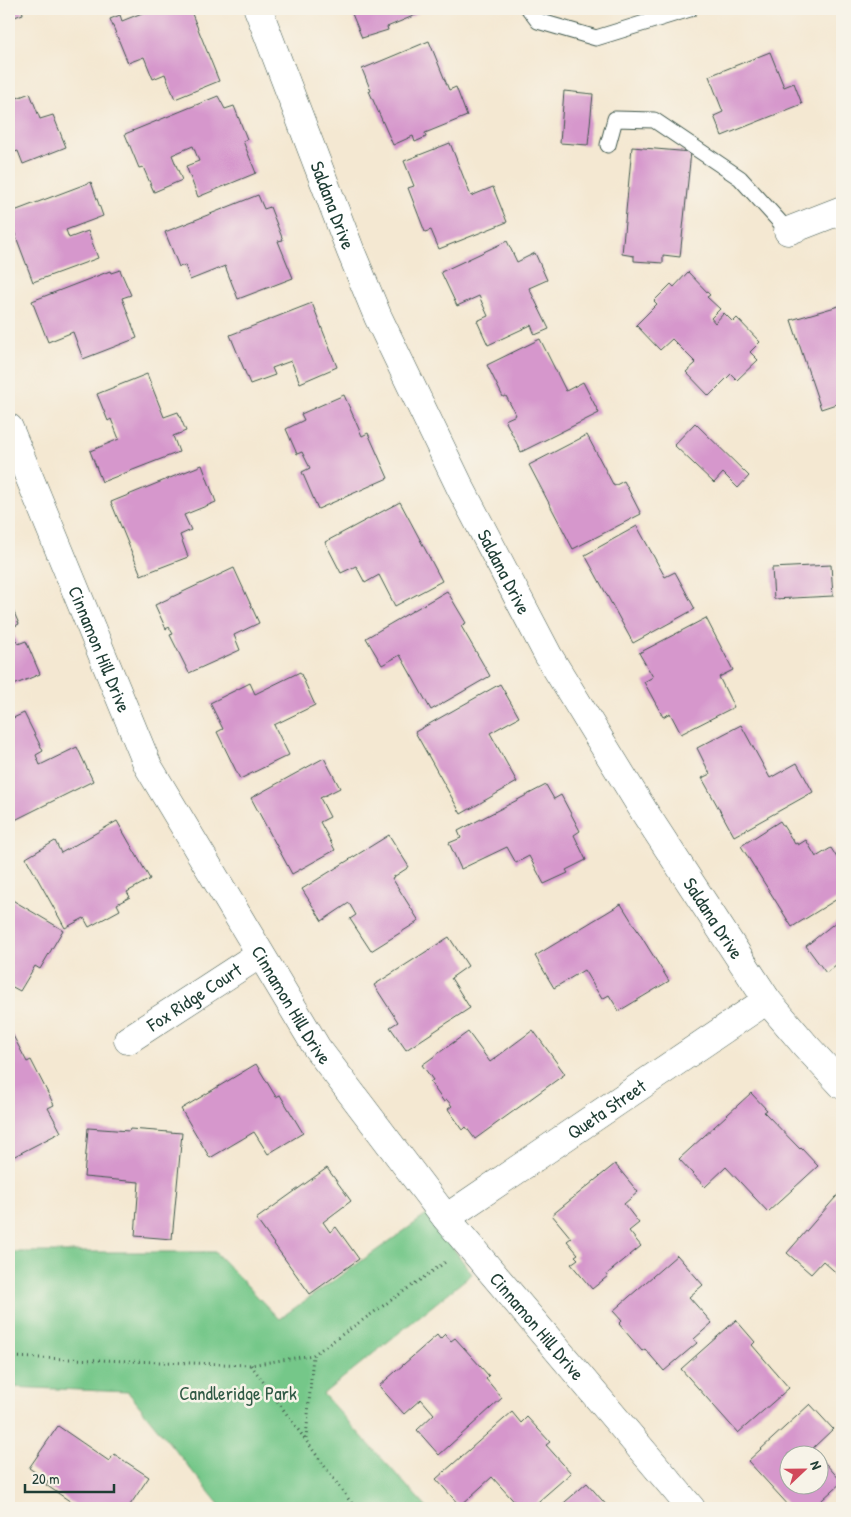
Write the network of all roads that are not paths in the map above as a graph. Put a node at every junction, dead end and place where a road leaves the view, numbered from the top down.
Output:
1 (258, 9) edge
2 (530, 9) edge
3 (690, 9) edge
4 (608, 145) dead end
5 (842, 210) edge
6 (788, 231) joint
7 (9, 428) edge
8 (260, 954) junction
9 (767, 1000) junction
10 (128, 1040) dead end
11 (842, 1085) edge
12 (446, 1218) junction
13 (690, 1508) edge

1 - 9 street, Saldana Drive
2 - 3 lane
4 - 6 lane
5 - 6 street
7 - 8 street, Cinnamon Hill Drive
8 - 10 street, Fox Ridge Court
8 - 12 street, Cinnamon Hill Drive
9 - 11 street, Saldana Drive
9 - 12 street, Queta Street
12 - 13 street, Cinnamon Hill Drive

